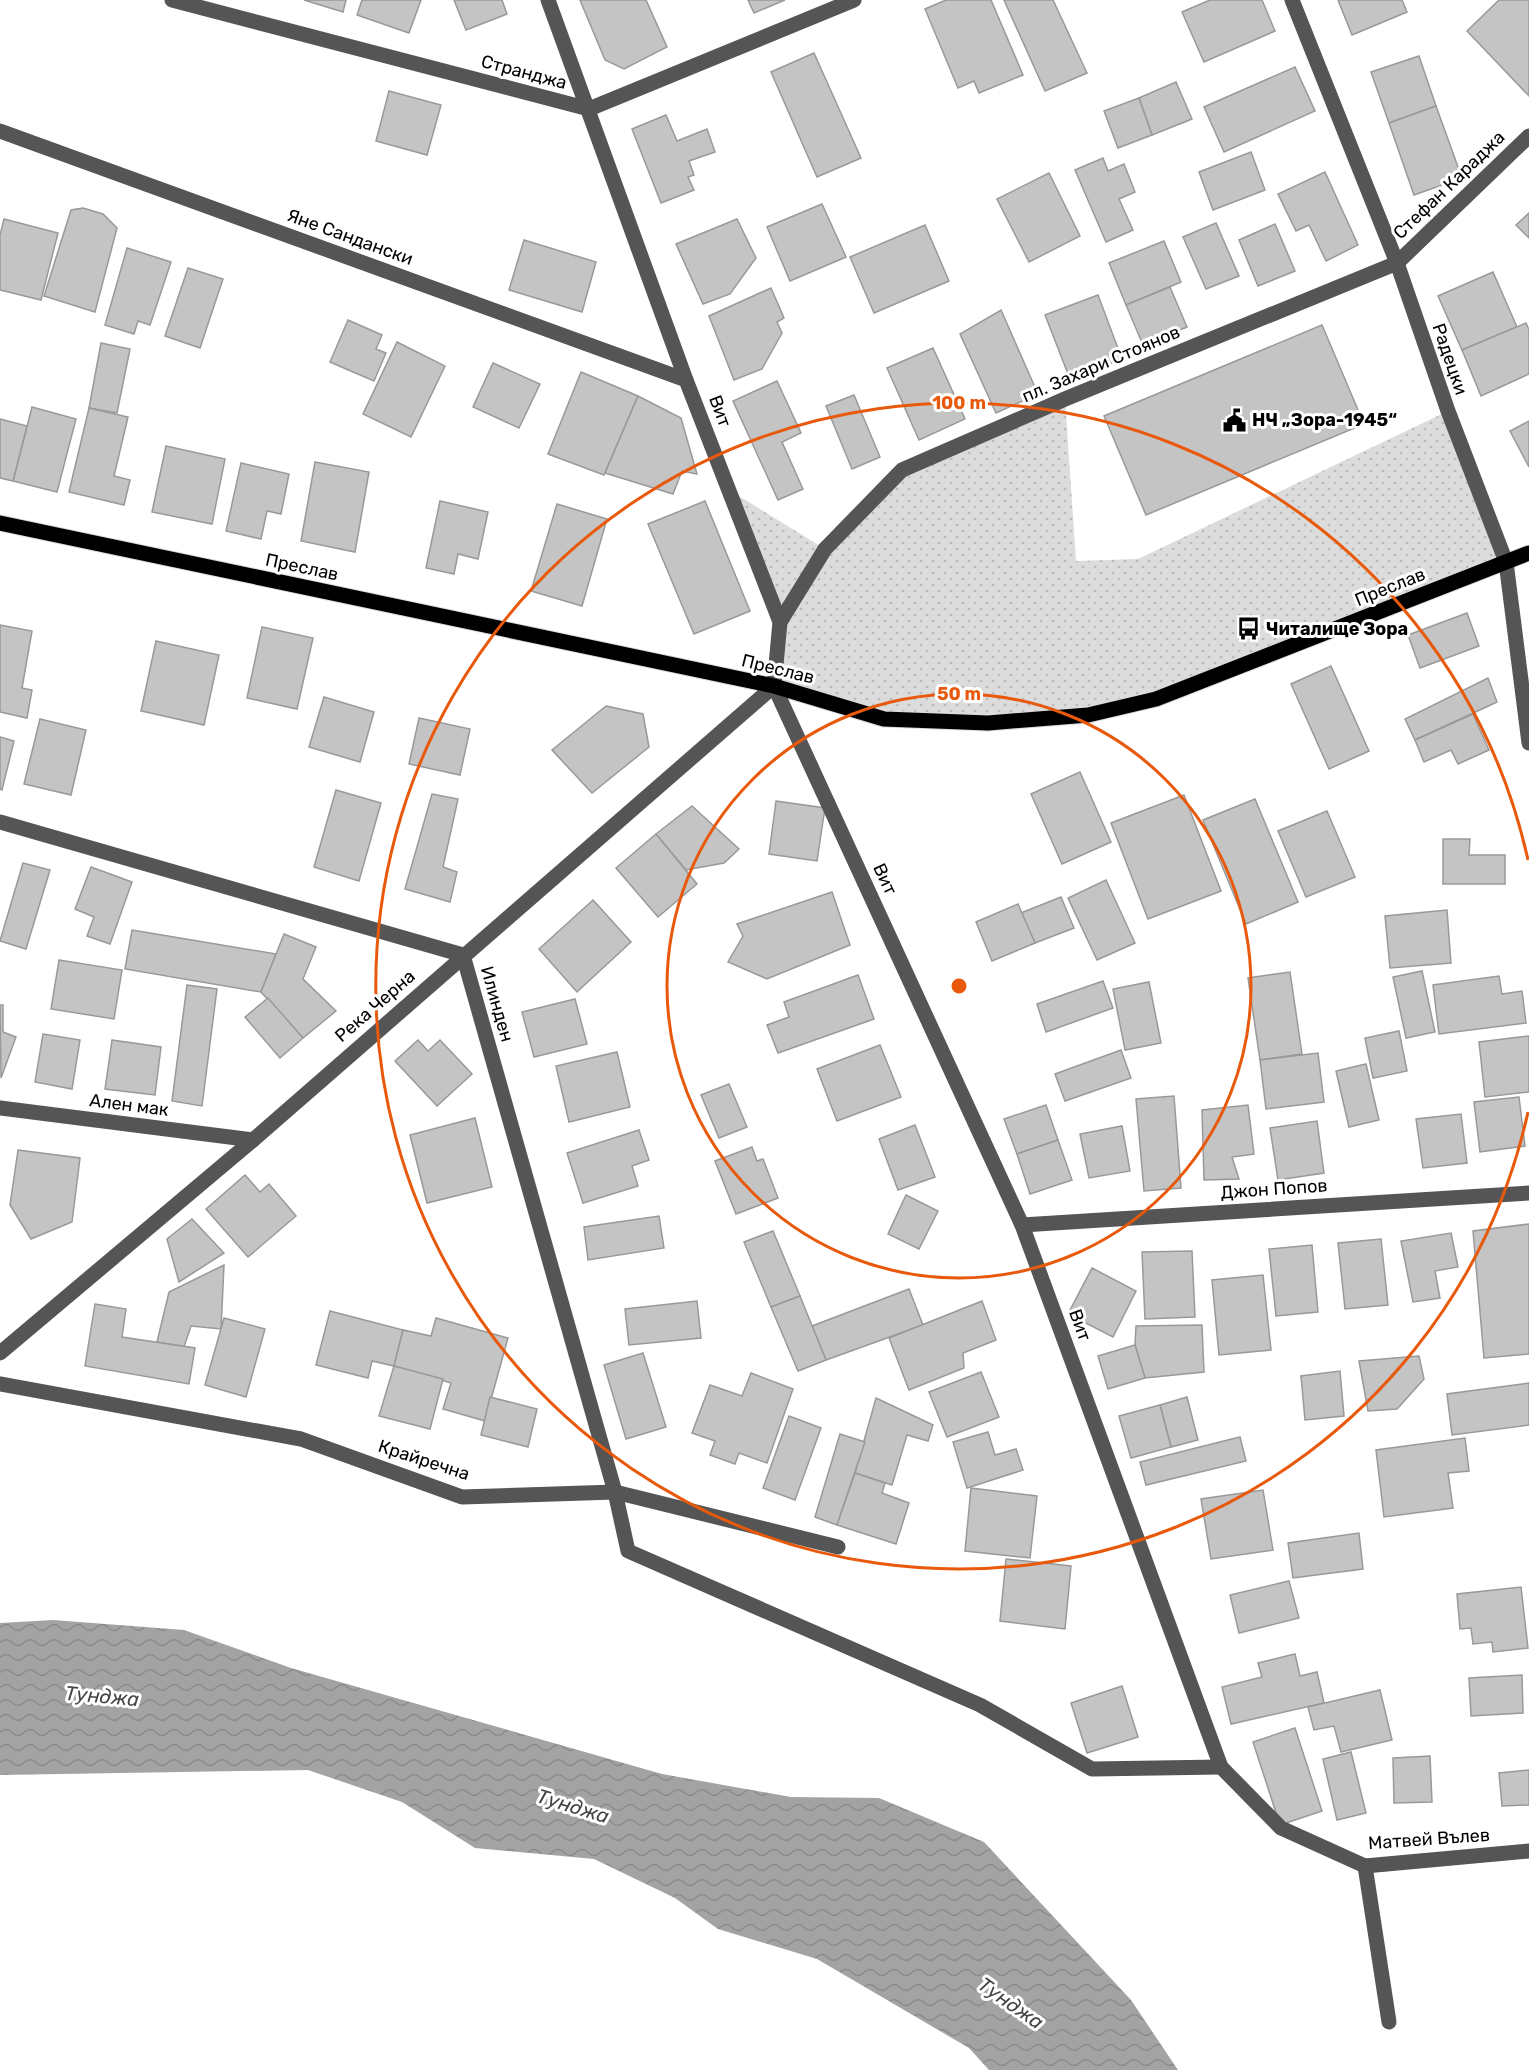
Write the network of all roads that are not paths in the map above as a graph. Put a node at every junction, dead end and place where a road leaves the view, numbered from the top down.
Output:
1 (172, 0) edge
2 (548, 0) edge
3 (854, 0) edge
4 (1292, 0) edge
5 (589, 109) junction
6 (0, 131) edge
7 (1529, 136) edge
8 (1397, 263) junction
9 (686, 380) junction
10 (0, 523) edge
11 (1529, 553) edge
12 (1506, 562) junction
13 (780, 622) junction
14 (774, 686) junction
15 (1529, 743) edge
16 (0, 822) edge
17 (463, 955) junction
18 (0, 1108) edge
19 (253, 1140) junction
20 (1529, 1192) edge
21 (1022, 1225) junction
22 (0, 1353) edge
23 (0, 1384) edge
24 (615, 1492) junction
25 (838, 1547) dead end
26 (1221, 1767) junction
27 (1529, 1851) edge
28 (1365, 1866) junction
29 (1389, 2022) dead end

1 - 5 street, Странджа
2 - 5 street, Вит
3 - 5 street
4 - 8 street, Радецки
5 - 9 street, Вит
6 - 9 street, Яне Сандански
7 - 8 street, Стефан Караджа
8 - 12 street, Радецки
8 - 13 street, пл. Захари Стоянов
9 - 13 street, Вит
10 - 14 main road, Преслав
11 - 12 main road, Преслав
12 - 14 main road, Преслав
12 - 15 street, Радецки
13 - 14 street, Вит
14 - 17 street, Река Черна
14 - 21 street, Вит
16 - 17 street, Илинден
17 - 19 street, Река Черна
17 - 24 street, Илинден
18 - 19 street, Ален мак
19 - 22 street, Река Черна
20 - 21 street, Джон Попов
21 - 26 street, Вит
23 - 24 street, Крайречна
24 - 25 street, Крайречна
24 - 26 street, Илинден
26 - 28 street, Матвей Вълев
27 - 28 street, Матвей Вълев
28 - 29 street

